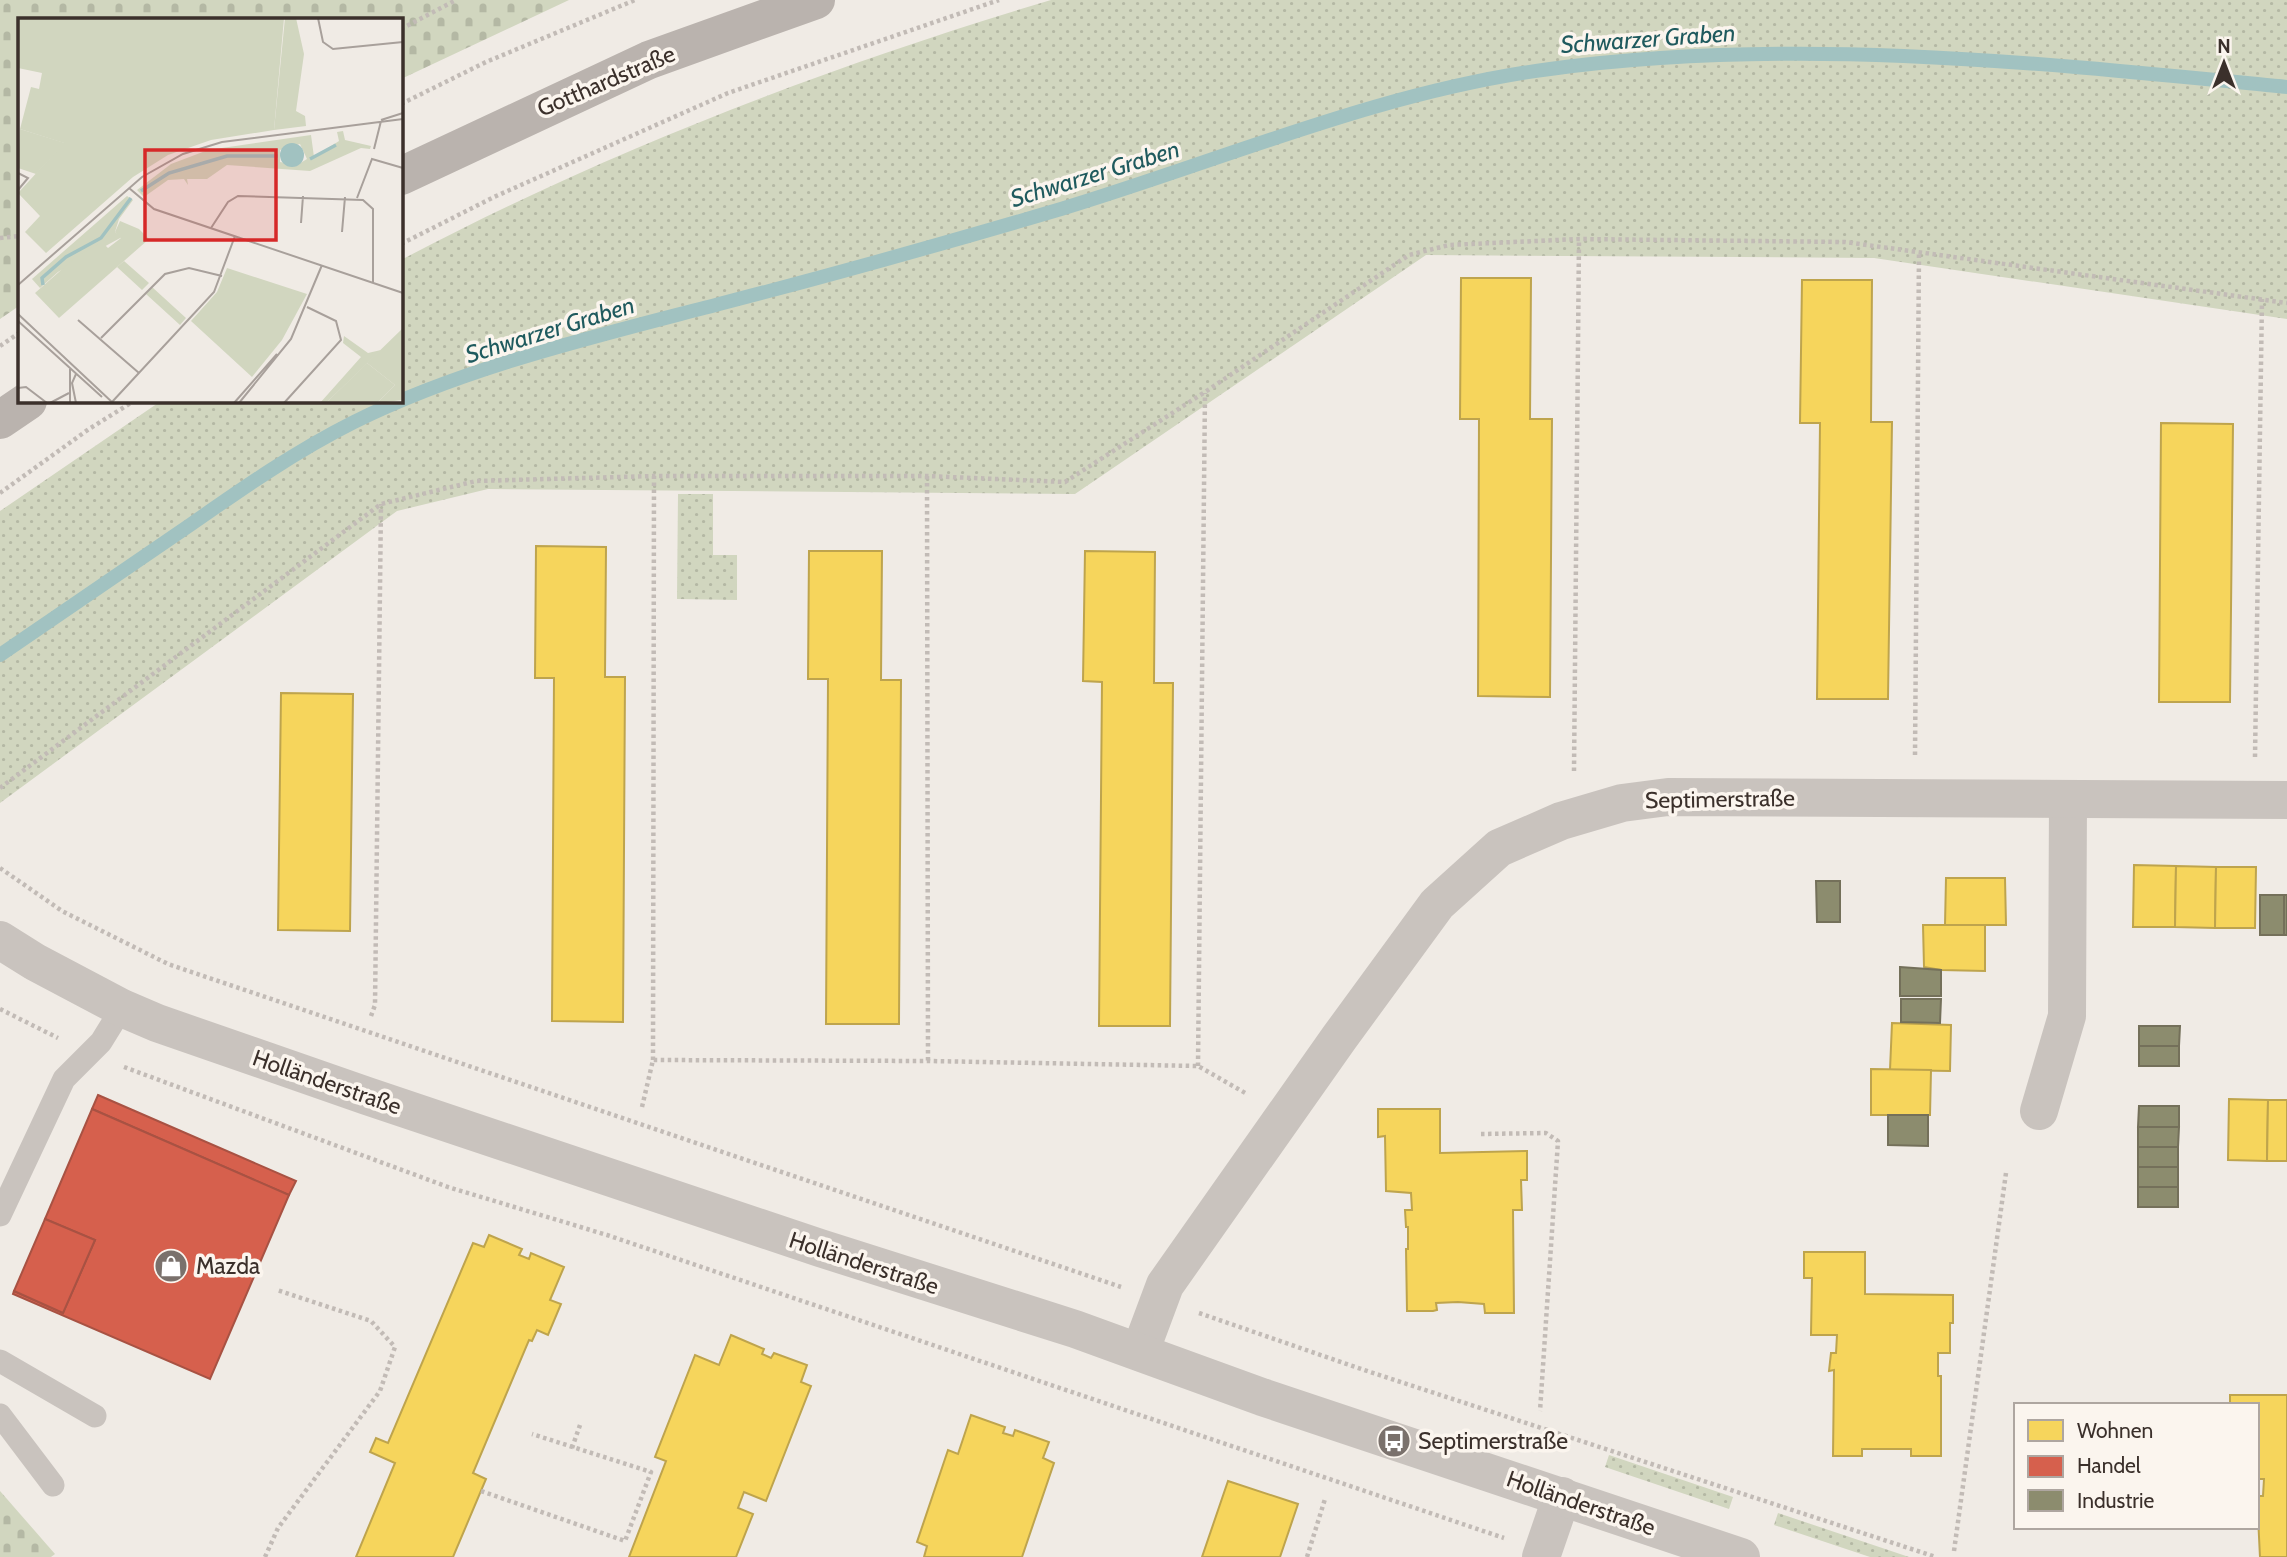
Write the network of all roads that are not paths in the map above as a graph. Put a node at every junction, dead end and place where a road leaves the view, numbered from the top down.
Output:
1 (816, 0) edge
2 (402, 176) edge
3 (27, 402) edge
4 (0, 420) edge
5 (2068, 799) junction
6 (2287, 800) edge
7 (0, 940) edge
8 (122, 1009) junction
9 (2039, 1111) dead end
10 (0, 1214) edge
11 (1140, 1352) junction
12 (0, 1361) edge
13 (0, 1415) edge
14 (95, 1416) dead end
15 (53, 1485) dead end
16 (1562, 1496) junction
17 (1541, 1557) edge
18 (1741, 1557) edge

1 - 2 main road, Gotthardstraße
3 - 4 main road
5 - 6 street, Septimerstraße
5 - 9 street
5 - 11 street, Septimerstraße
7 - 8 street, Holländerstraße
8 - 10 lane
8 - 11 street, Holländerstraße
11 - 16 street, Holländerstraße
12 - 14 lane
13 - 15 lane
16 - 17 street
16 - 18 street, Holländerstraße

